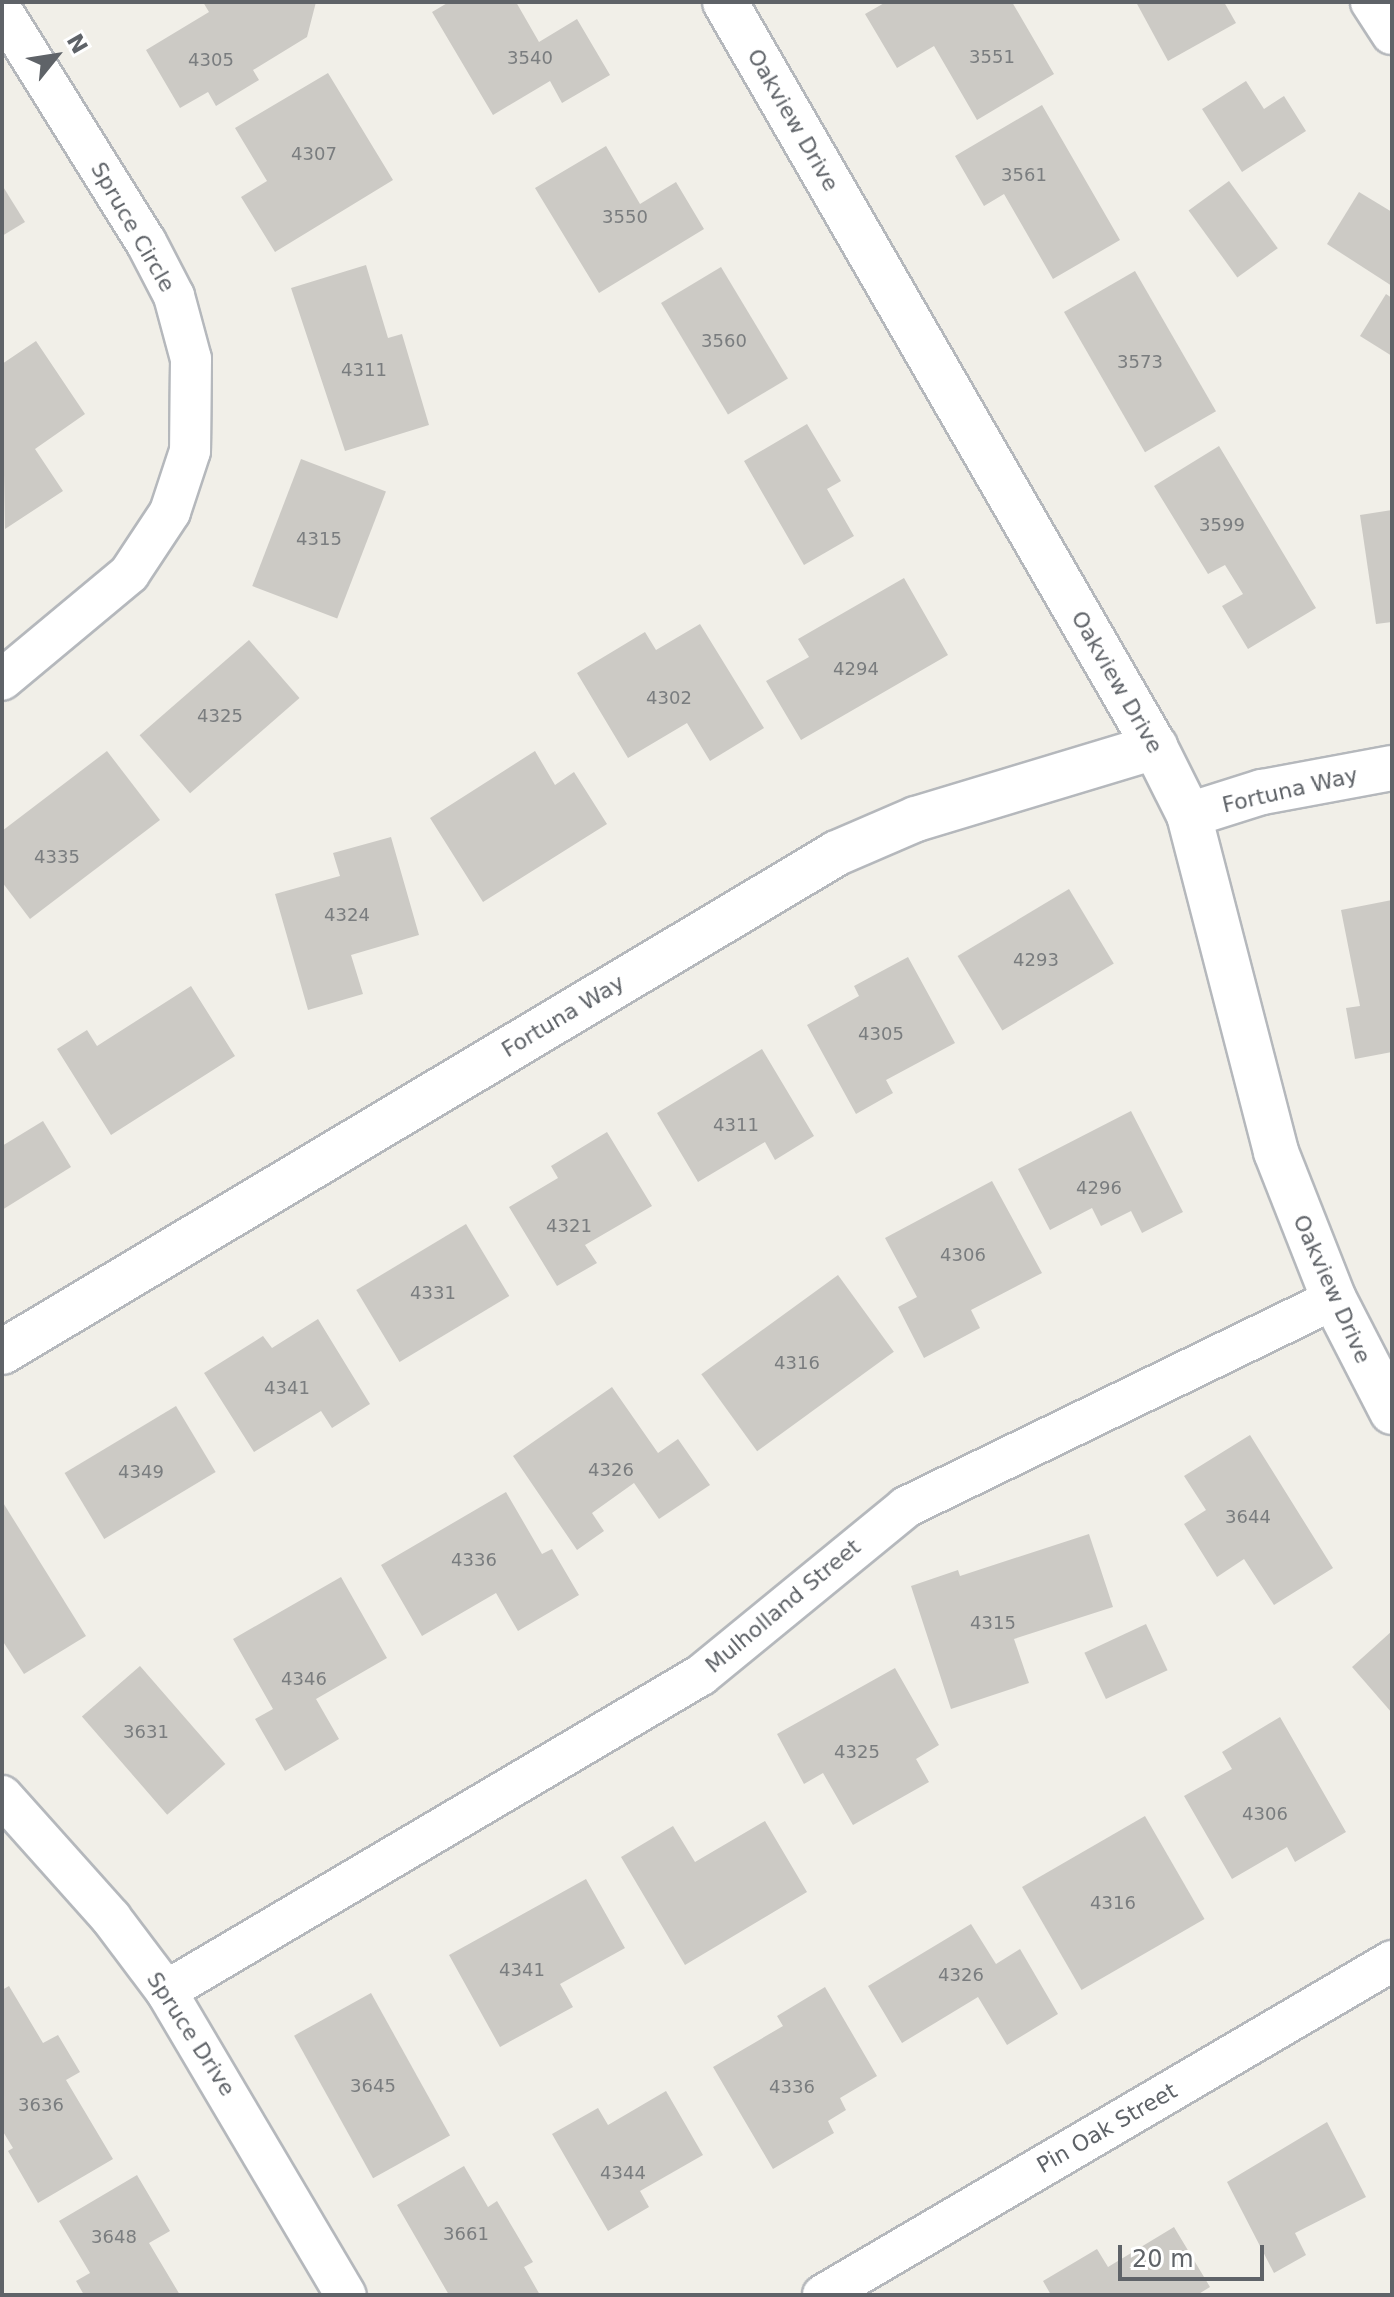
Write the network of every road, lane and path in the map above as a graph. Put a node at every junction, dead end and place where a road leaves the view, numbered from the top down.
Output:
1 (725, 2) edge
2 (1371, 2) edge
3 (2, 11) edge
4 (1392, 34) edge
5 (2, 680) edge
6 (1155, 747) junction
7 (1392, 768) edge
8 (1189, 815) junction
9 (1334, 1299) junction
10 (2, 1352) edge
11 (1392, 1412) edge
12 (2, 1796) edge
13 (1392, 1961) edge
14 (166, 1991) junction
15 (346, 2295) edge
16 (823, 2295) edge

1 - 6 street, Oakview Drive
2 - 4 street
3 - 5 street, Spruce Circle
6 - 8 street, Oakview Drive
6 - 10 street, Fortuna Way
7 - 8 street, Fortuna Way
8 - 9 street, Oakview Drive
9 - 11 street, Oakview Drive
9 - 14 street, Mulholland Street
12 - 14 street, Spruce Drive
13 - 16 street, Pin Oak Street
14 - 15 street, Spruce Drive

